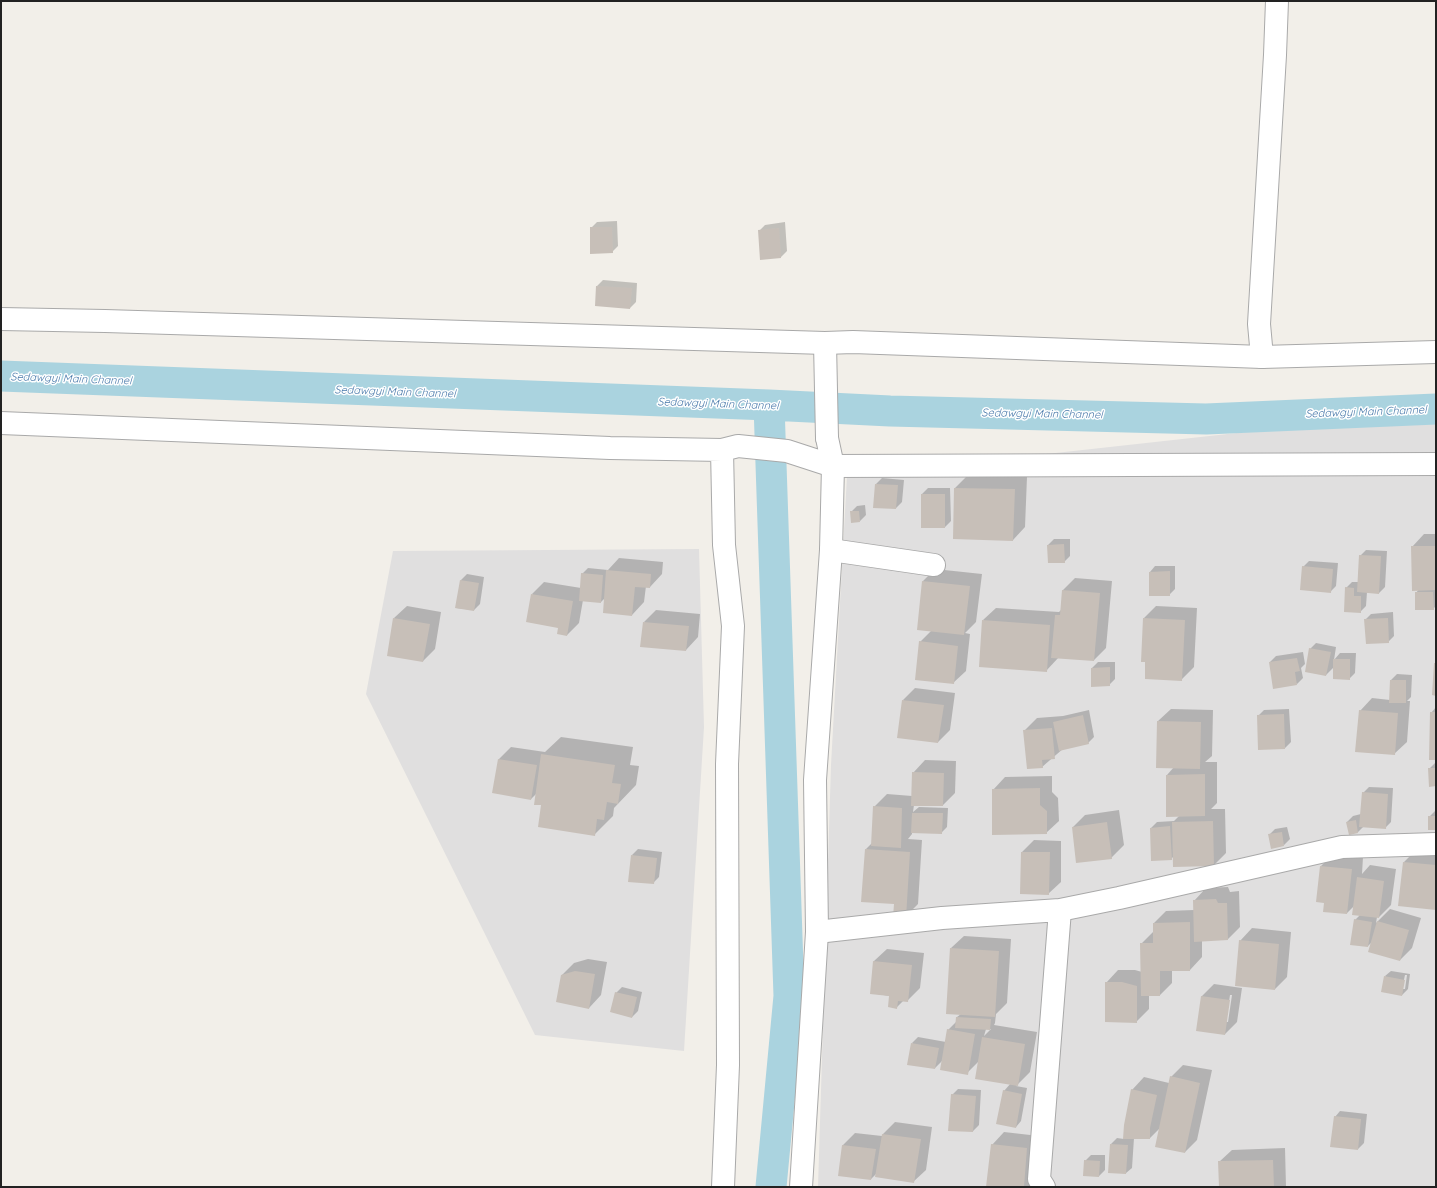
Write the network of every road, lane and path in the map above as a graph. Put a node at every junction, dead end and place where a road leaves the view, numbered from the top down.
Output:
1 (1277, 1) edge
2 (1, 319) edge
3 (825, 343) junction
4 (1436, 352) edge
5 (1262, 357) junction
6 (1, 423) edge
7 (730, 448) junction
8 (1436, 464) edge
9 (833, 466) junction
10 (831, 550) junction
11 (934, 565) dead end
12 (1436, 844) edge
13 (1060, 910) junction
14 (818, 932) junction
15 (723, 1187) edge
16 (800, 1187) edge
17 (1044, 1187) edge

1 - 5 street
2 - 3 street
3 - 5 street
3 - 9 street
4 - 5 street
6 - 7 street
7 - 9 street
7 - 15 street
8 - 9 street
9 - 10 street
10 - 11 street
10 - 14 street
12 - 13 street
13 - 14 street
13 - 17 street
14 - 16 street

